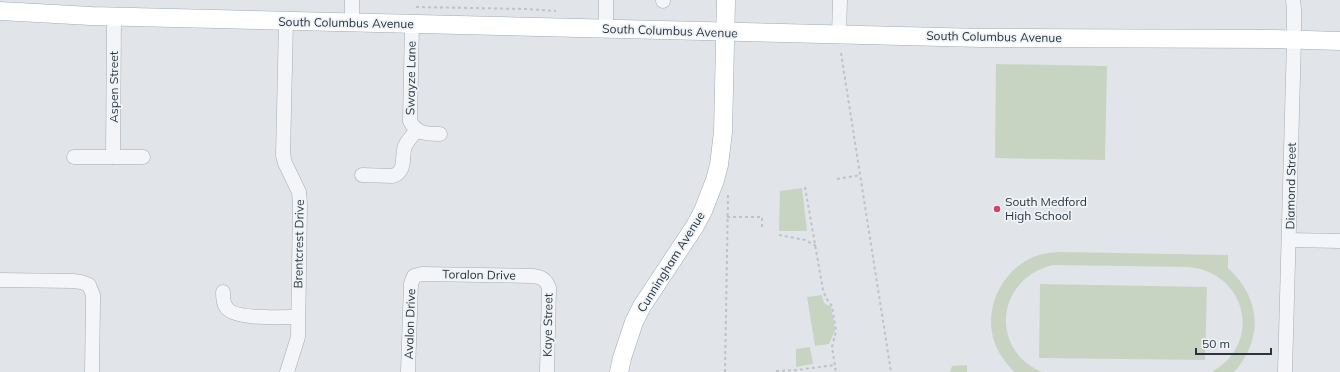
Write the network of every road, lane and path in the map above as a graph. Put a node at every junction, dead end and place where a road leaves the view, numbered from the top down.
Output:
1 (352, 0) edge
2 (606, 0) edge
3 (726, 0) edge
4 (840, 0) edge
5 (1293, 0) edge
6 (482, 4) dead end
7 (482, 8) junction
8 (0, 11) edge
9 (556, 11) dead end
10 (414, 15) junction
11 (114, 17) junction
12 (286, 22) junction
13 (352, 23) junction
14 (606, 29) junction
15 (725, 32) junction
16 (840, 35) junction
17 (1294, 40) junction
18 (1340, 41) edge
19 (841, 53) dead end
20 (417, 130) junction
21 (440, 134) dead end
22 (74, 156) dead end
23 (113, 157) junction
24 (143, 157) dead end
25 (362, 175) dead end
26 (860, 175) junction
27 (837, 179) dead end
28 (805, 187) dead end
29 (728, 195) dead end
30 (727, 217) junction
31 (762, 230) dead end
32 (779, 234) dead end
33 (1289, 240) junction
34 (1340, 241) edge
35 (816, 246) junction
36 (414, 276) joint
37 (544, 279) joint
38 (0, 280) edge
39 (223, 292) dead end
40 (298, 318) junction
41 (835, 365) junction
42 (776, 371) dead end
43 (92, 372) edge
44 (287, 372) edge
45 (408, 372) edge
46 (547, 372) edge
47 (619, 372) edge
48 (725, 372) edge
49 (836, 372) edge
50 (891, 372) edge
51 (1286, 372) edge

1 - 13 street
2 - 14 street
3 - 15 main road, Cunningham Avenue
4 - 16 street
5 - 17 street, Diamond Street
6 - 7 path
7 - 9 path
7 - 10 path
8 - 11 main road, South Columbus Avenue
10 - 13 main road, South Columbus Avenue
10 - 14 main road, South Columbus Avenue
10 - 20 street, Swayze Lane
11 - 12 main road, South Columbus Avenue
11 - 23 street, Aspen Street
12 - 13 main road, South Columbus Avenue
12 - 40 street, Brentcrest Drive
14 - 15 main road, South Columbus Avenue
15 - 16 main road, South Columbus Avenue
15 - 47 main road, Cunningham Avenue
16 - 17 main road, South Columbus Avenue
17 - 18 main road, South Columbus Avenue
17 - 33 street, Diamond Street
19 - 26 path
20 - 21 street, Swayze Lane
20 - 25 street
22 - 23 street
23 - 24 street
26 - 27 path
26 - 50 path
28 - 35 path
29 - 30 path
30 - 31 path
30 - 48 path
32 - 35 path
33 - 34 street
33 - 51 street, Diamond Street
35 - 41 path
36 - 37 street, Toralon Drive
36 - 45 street, Avalon Drive
37 - 46 street, Kaye Street
38 - 43 street
39 - 40 street
40 - 44 street, Brentcrest Drive
41 - 42 path
41 - 49 path

